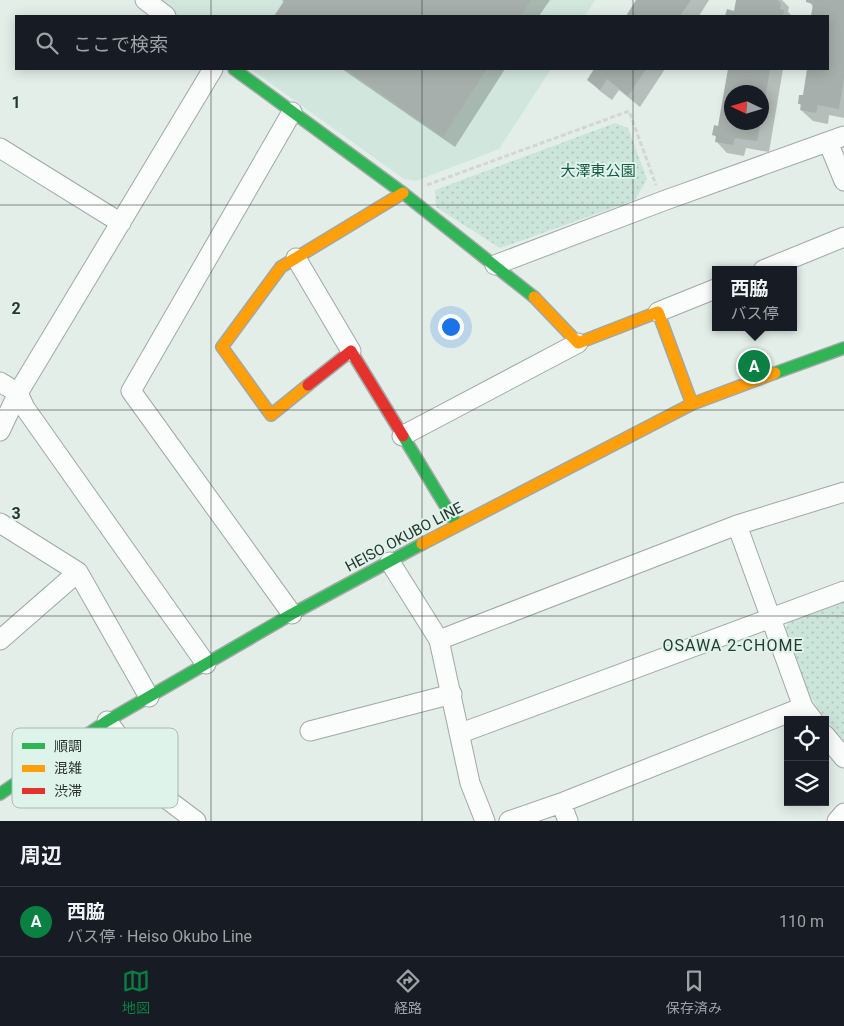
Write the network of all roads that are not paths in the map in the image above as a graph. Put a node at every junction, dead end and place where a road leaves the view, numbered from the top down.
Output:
1 (145, 0) edge
2 (165, 15) edge
3 (211, 70) edge
4 (235, 70) edge
5 (292, 112) junction
6 (836, 139) edge
7 (0, 148) edge
8 (844, 180) edge
9 (403, 193) junction
10 (121, 223) junction
11 (844, 237) edge
12 (296, 258) junction
13 (495, 265) junction
14 (773, 266) edge
15 (712, 290) edge
16 (658, 312) junction
17 (578, 343) junction
18 (844, 348) edge
19 (350, 351) junction
20 (0, 382) edge
21 (18, 393) junction
22 (692, 404) junction
23 (0, 431) edge
24 (402, 436) junction
25 (844, 492) edge
26 (0, 523) edge
27 (457, 525) junction
28 (738, 525) junction
29 (390, 562) junction
30 (78, 572) junction
31 (844, 591) edge
32 (292, 614) junction
33 (771, 619) junction
34 (0, 640) edge
35 (439, 640) junction
36 (206, 664) junction
37 (452, 694) junction
38 (149, 697) junction
39 (808, 713) edge
40 (107, 722) junction
41 (98, 728) edge
42 (112, 728) edge
43 (310, 731) dead end
44 (461, 734) junction
45 (829, 740) edge
46 (844, 758) edge
47 (12, 786) edge
48 (0, 794) edge
49 (561, 803) junction
50 (178, 808) edge
51 (844, 813) edge
52 (196, 821) edge
53 (486, 821) edge
54 (509, 821) edge
55 (568, 821) edge
56 (837, 821) edge

1 - 2 street
3 - 10 street
4 - 5 street
5 - 9 street
5 - 32 street
6 - 8 street
6 - 13 street
7 - 10 street
9 - 12 street
9 - 13 street
10 - 21 street
11 - 14 street
12 - 19 street
12 - 19 street
13 - 17 street
15 - 16 street
16 - 17 street
16 - 22 street
17 - 24 street
18 - 22 street, HEISO OKUBO LINE
19 - 24 street
20 - 21 street
21 - 23 street
21 - 36 street
22 - 27 street, HEISO OKUBO LINE
24 - 27 street
25 - 28 street
26 - 30 street
27 - 29 street, HEISO OKUBO LINE
28 - 33 street
28 - 35 street
29 - 32 street, HEISO OKUBO LINE
29 - 35 street
30 - 34 street
30 - 38 street
31 - 33 street
32 - 36 street, HEISO OKUBO LINE
33 - 39 street
33 - 44 street
35 - 37 street
36 - 38 street, HEISO OKUBO LINE
37 - 43 street
37 - 44 street
38 - 40 street, HEISO OKUBO LINE
39 - 49 street
40 - 41 street, HEISO OKUBO LINE
40 - 42 street
44 - 53 street
45 - 46 street
47 - 48 street, HEISO OKUBO LINE
49 - 54 street
49 - 55 street
50 - 52 street
51 - 56 street

